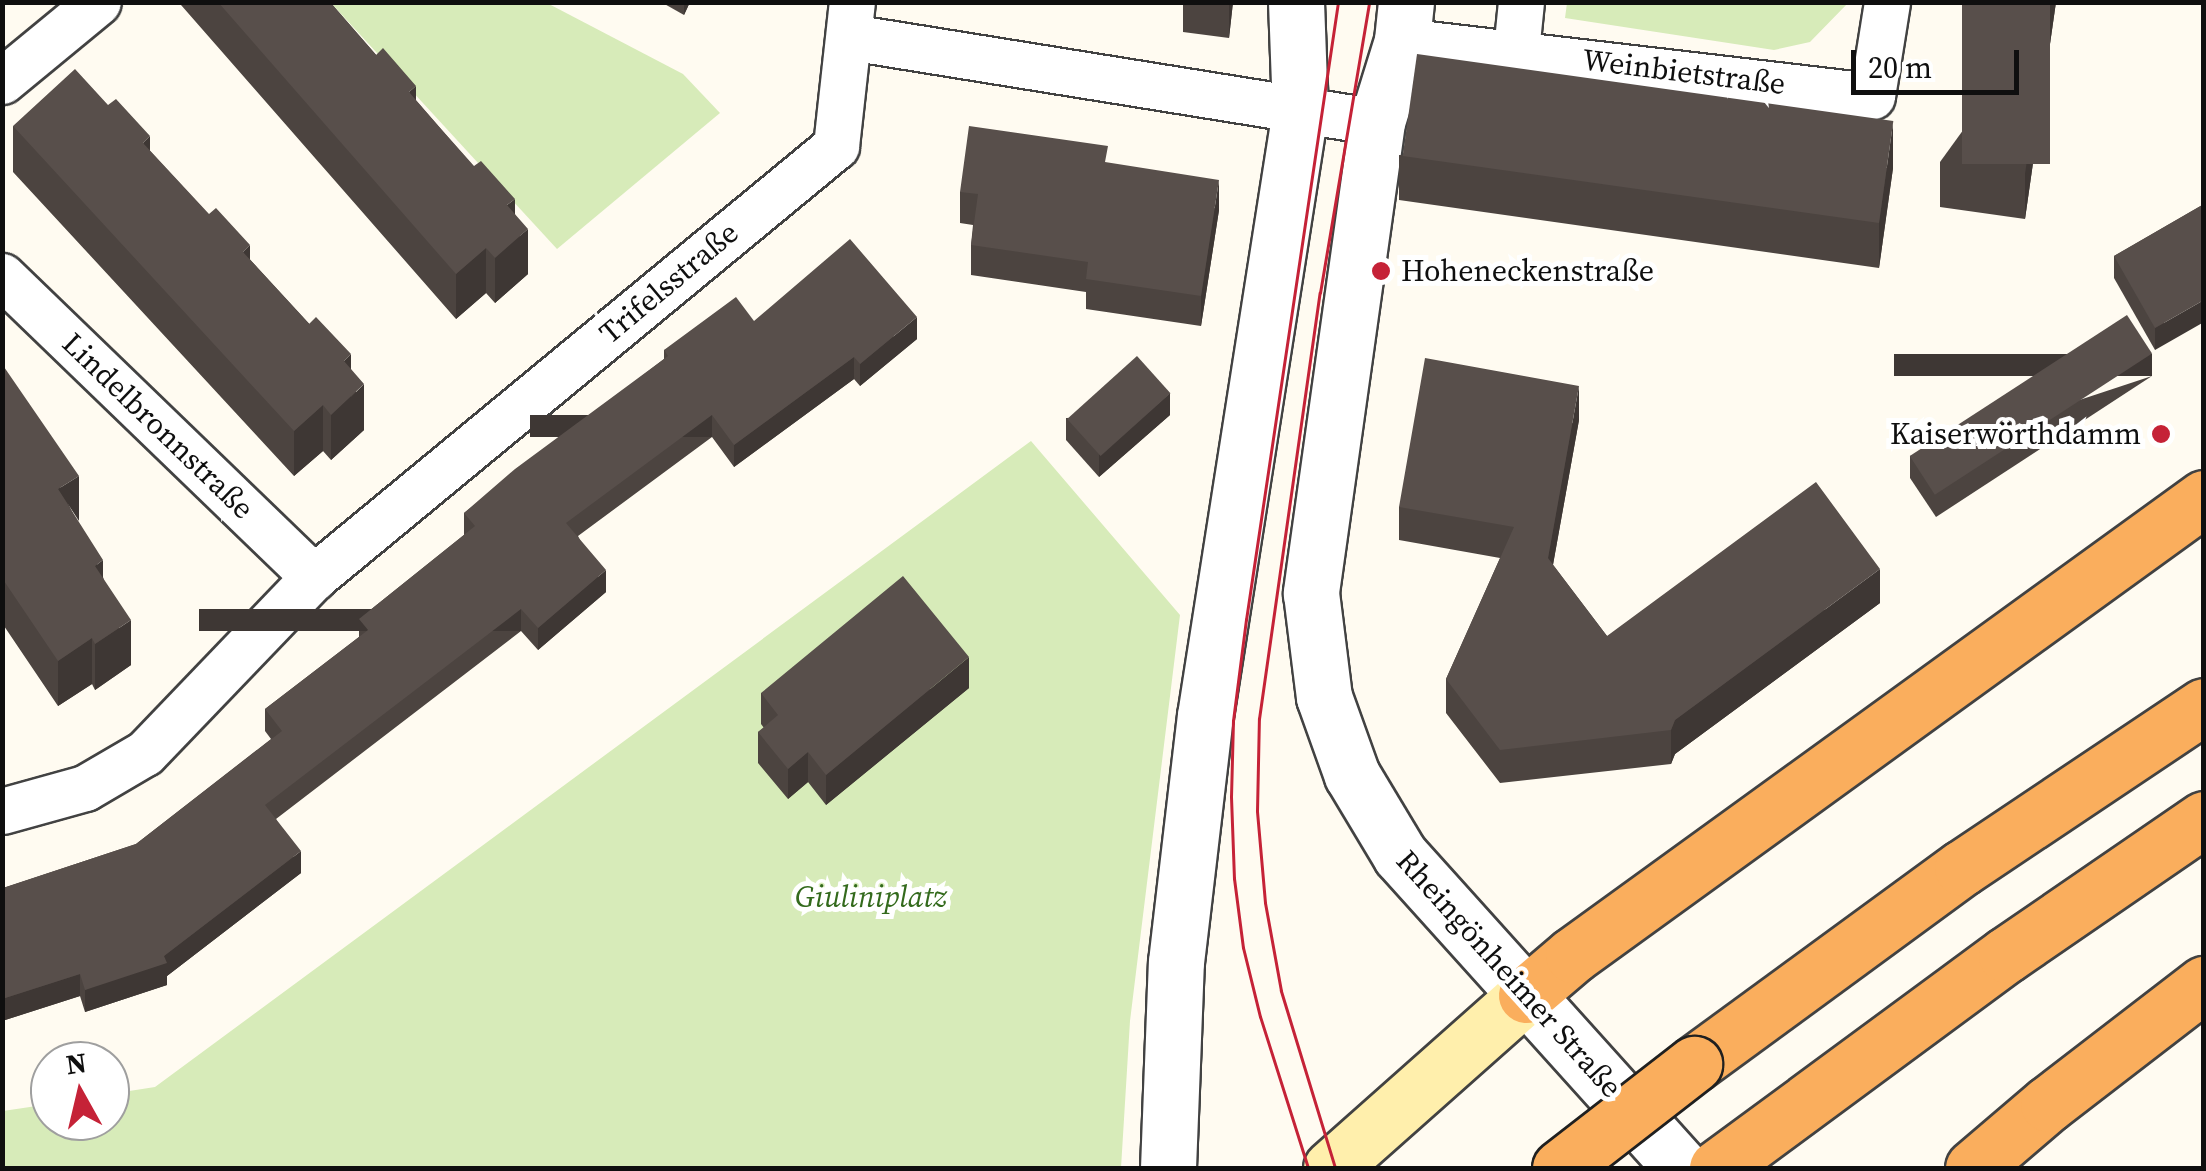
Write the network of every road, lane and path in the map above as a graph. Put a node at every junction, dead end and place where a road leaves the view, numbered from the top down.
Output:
1 (98, 2) edge
2 (1296, 2) edge
3 (1521, 2) edge
4 (1887, 2) edge
5 (851, 20) edge
6 (1404, 22) edge
7 (1516, 51) junction
8 (2, 81) edge
9 (1300, 111) junction
10 (1377, 122) junction
11 (2, 276) edge
12 (2204, 498) edge
13 (314, 577) junction
14 (2204, 706) edge
15 (2, 810) edge
16 (2204, 819) edge
17 (2204, 984) edge
18 (1526, 994) junction
19 (1168, 1168) edge
20 (1331, 1168) edge
21 (1560, 1168) edge
22 (1682, 1168) edge
23 (1717, 1168) edge
24 (1974, 1168) edge

1 - 8 street
2 - 9 street
3 - 7 street
4 - 7 street, Weinbietstraße
5 - 9 street, Trifelsstraße
5 - 13 street, Trifelsstraße
6 - 7 street, Weinbietstraße
6 - 10 street, Rheingönheimer Straße
9 - 10 street, Trifelsstraße
9 - 19 street
10 - 18 street, Rheingönheimer Straße
11 - 13 street, Lindelbronnstraße
12 - 18 highway
13 - 15 street, Trifelsstraße
14 - 21 highway, bridge
16 - 23 highway
17 - 24 highway
18 - 20 main road
18 - 22 street, Rheingönheimer Straße

